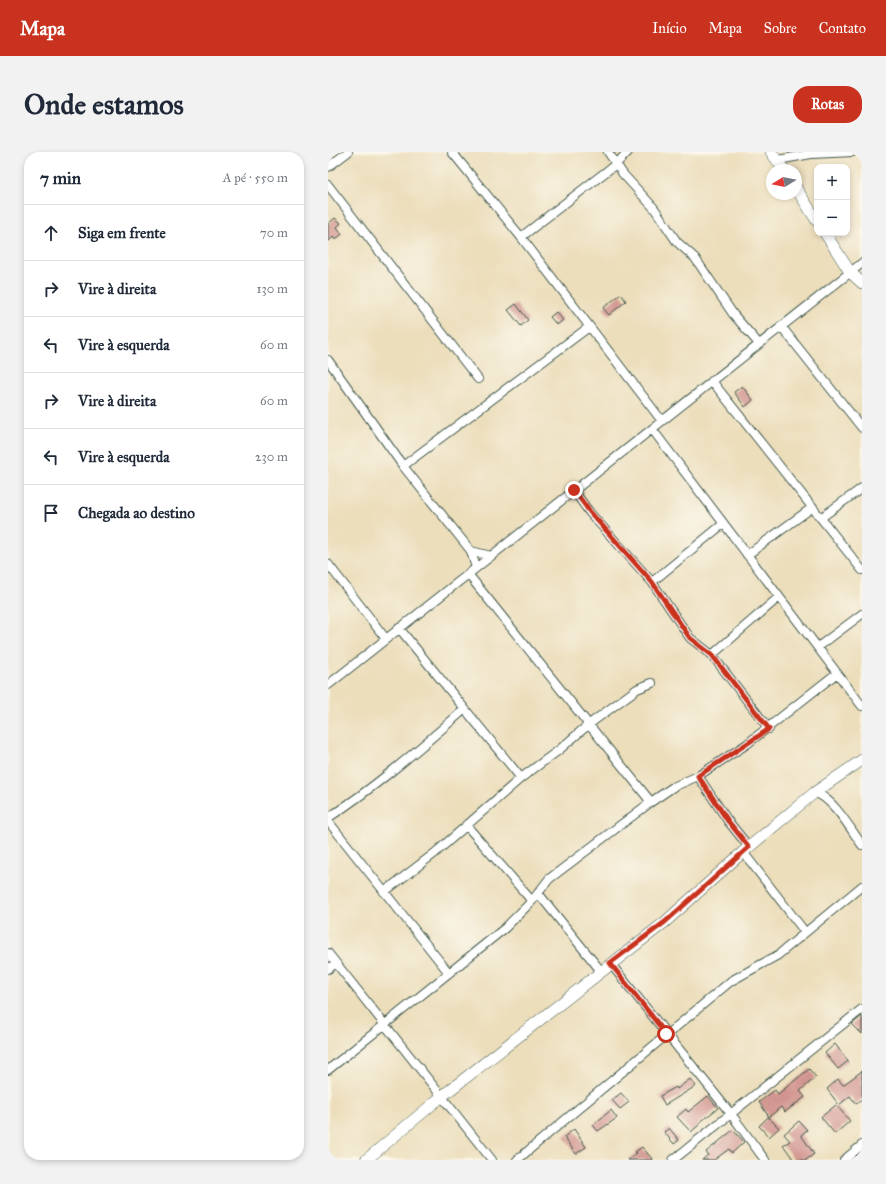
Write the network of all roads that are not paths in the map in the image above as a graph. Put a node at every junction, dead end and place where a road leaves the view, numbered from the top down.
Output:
1 (348, 152) edge
2 (452, 152) edge
3 (608, 152) edge
4 (628, 152) edge
5 (853, 152) edge
6 (775, 156) edge
7 (616, 164) junction
8 (328, 167) edge
9 (328, 185) edge
10 (802, 197) edge
11 (814, 216) edge
12 (827, 236) edge
13 (521, 237) junction
14 (862, 263) edge
15 (850, 272) junction
16 (862, 283) edge
17 (781, 326) junction
18 (590, 327) junction
19 (759, 344) junction
20 (328, 360) edge
21 (478, 379) dead end
22 (712, 381) junction
23 (662, 421) junction
24 (862, 428) edge
25 (652, 429) junction
26 (402, 466) junction
27 (862, 488) edge
28 (574, 490) junction
29 (813, 507) junction
30 (822, 517) junction
31 (723, 524) junction
32 (471, 551) junction
33 (747, 555) junction
34 (491, 556) junction
35 (328, 564) edge
36 (476, 568) junction
37 (862, 570) edge
38 (468, 574) junction
39 (652, 582) junction
40 (779, 597) junction
41 (862, 614) edge
42 (399, 628) junction
43 (386, 639) junction
44 (818, 647) junction
45 (712, 655) junction
46 (837, 673) junction
47 (652, 683) dead end
48 (328, 685) edge
49 (862, 706) edge
50 (466, 709) junction
51 (588, 725) junction
52 (769, 729) junction
53 (862, 760) edge
54 (698, 776) junction
55 (521, 778) junction
56 (814, 793) junction
57 (651, 802) junction
58 (328, 820) edge
59 (466, 825) junction
60 (862, 845) edge
61 (746, 849) junction
62 (862, 886) edge
63 (384, 892) junction
64 (538, 893) junction
65 (532, 901) junction
66 (805, 932) junction
67 (328, 953) edge
68 (336, 963) junction
69 (610, 963) junction
70 (328, 969) edge
71 (601, 971) junction
72 (449, 973) junction
73 (862, 1009) edge
74 (384, 1024) junction
75 (666, 1034) junction
76 (328, 1070) edge
77 (441, 1097) junction
78 (731, 1114) junction
79 (862, 1145) edge
80 (366, 1160) edge
81 (492, 1160) edge
82 (517, 1160) edge
83 (672, 1160) edge
84 (765, 1160) edge
85 (844, 1160) edge

1 - 8 street
2 - 13 street
3 - 7 street
4 - 7 street
5 - 6 street
7 - 13 street
7 - 19 street
9 - 21 street
10 - 11 street
12 - 15 street
13 - 18 street
14 - 15 street
15 - 16 street
15 - 17 street
17 - 19 street
17 - 24 street
18 - 23 street
18 - 26 street
19 - 22 street
20 - 26 street
22 - 23 street
22 - 29 street
23 - 25 street
25 - 28 street
25 - 31 street
26 - 32 street
27 - 30 street
28 - 34 street
28 - 39 street
29 - 30 street
29 - 33 street
30 - 37 street
31 - 33 street
31 - 39 street
32 - 34 street
32 - 36 street
33 - 40 street
34 - 36 street
35 - 43 street
36 - 38 street
38 - 42 street
38 - 51 street
39 - 45 street
40 - 44 street
40 - 45 street
41 - 44 street
42 - 43 street
42 - 50 street
43 - 48 street
44 - 46 street
45 - 52 street
46 - 49 street
46 - 52 street
47 - 51 street
50 - 55 street
50 - 58 street
51 - 55 street
51 - 57 street
52 - 54 street
53 - 56 street
54 - 57 street
54 - 61 street
55 - 59 street
56 - 60 street
56 - 61 street
57 - 64 street
58 - 63 street
59 - 63 street
59 - 65 street
61 - 66 street
61 - 69 street
62 - 66 street
63 - 72 street
64 - 65 street
64 - 71 street
65 - 72 street
66 - 75 street
67 - 68 street
68 - 70 street
68 - 74 street
69 - 71 street
69 - 75 street
71 - 77 street
72 - 74 street
73 - 78 street
74 - 76 street
74 - 77 street
75 - 78 street
75 - 82 street
77 - 80 street
77 - 81 street
78 - 83 street
78 - 84 street
79 - 85 street

